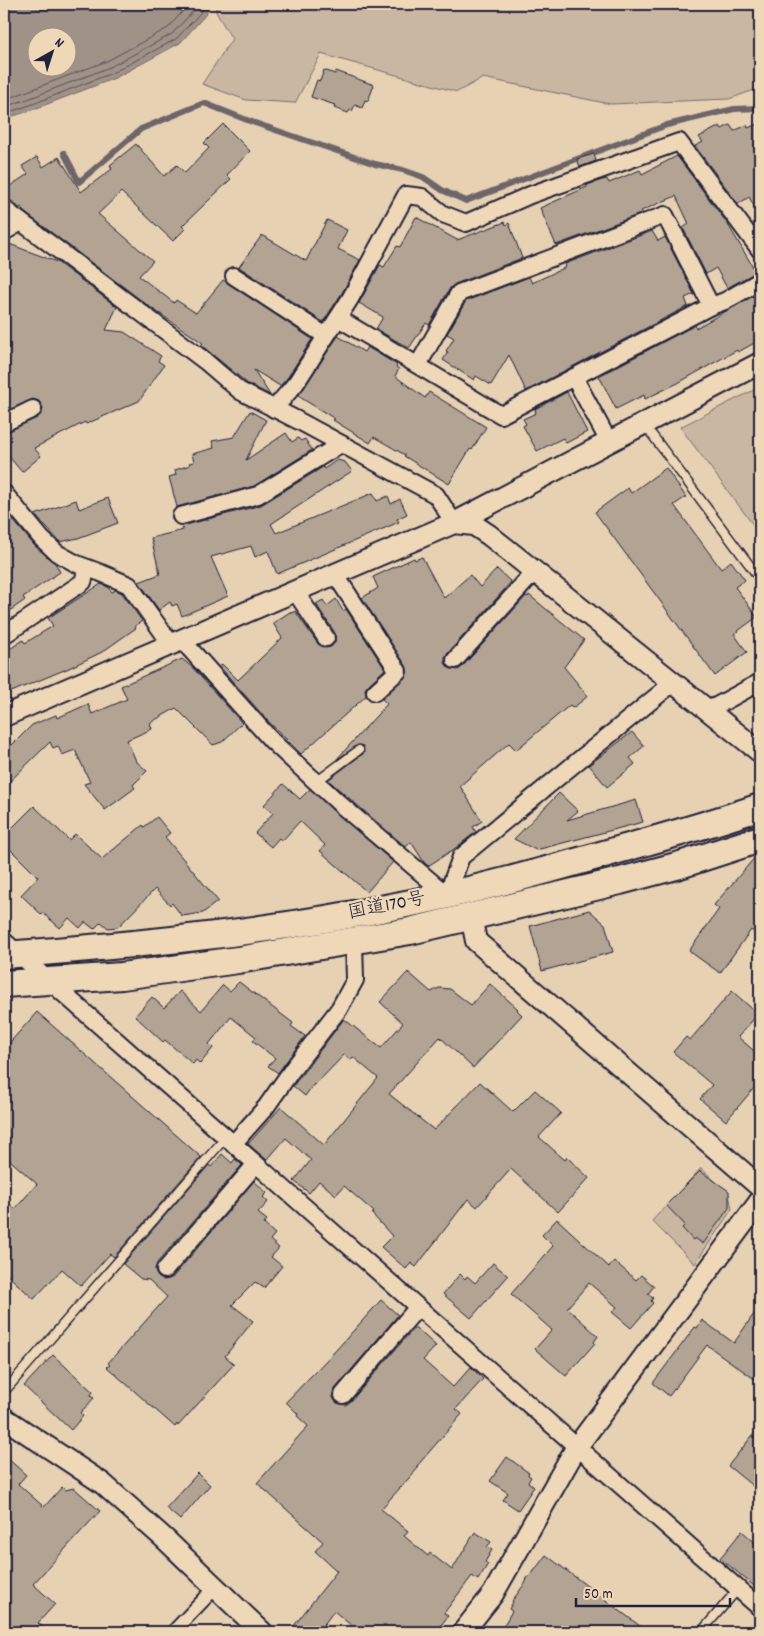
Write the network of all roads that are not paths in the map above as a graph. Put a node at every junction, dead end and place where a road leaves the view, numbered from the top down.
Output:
1 (4, 209) edge
2 (21, 222) junction
3 (4, 232) edge
4 (760, 250) edge
5 (234, 276) dead end
6 (760, 281) edge
7 (711, 306) junction
8 (338, 318) junction
9 (326, 336) junction
10 (760, 363) edge
11 (418, 365) junction
12 (574, 377) junction
13 (33, 409) dead end
14 (274, 409) junction
15 (4, 423) edge
16 (644, 424) junction
17 (610, 442) junction
18 (341, 444) junction
19 (4, 493) edge
20 (181, 516) dead end
21 (454, 523) junction
22 (87, 568) junction
23 (535, 571) junction
24 (335, 574) junction
25 (760, 579) edge
26 (295, 591) junction
27 (4, 635) edge
28 (326, 638) dead end
29 (176, 642) junction
30 (455, 660) dead end
31 (674, 682) junction
32 (760, 682) edge
33 (375, 692) dead end
34 (709, 710) junction
35 (4, 716) edge
36 (359, 750) dead end
37 (760, 752) edge
38 (316, 782) junction
39 (760, 807) edge
40 (760, 839) edge
41 (447, 894) junction
42 (471, 916) junction
43 (354, 941) junction
44 (8, 950) edge
45 (49, 981) junction
46 (4, 984) edge
47 (230, 1140) junction
48 (256, 1164) junction
49 (760, 1187) edge
50 (760, 1201) edge
51 (165, 1270) dead end
52 (418, 1307) junction
53 (4, 1392) edge
54 (343, 1395) dead end
55 (4, 1418) edge
56 (576, 1448) junction
57 (215, 1588) junction
58 (738, 1589) junction
59 (760, 1608) edge
60 (173, 1632) edge
61 (262, 1632) edge
62 (463, 1632) edge
63 (701, 1632) edge

1 - 2 street
2 - 3 street
2 - 14 street
4 - 8 street
5 - 9 street
6 - 7 street
7 - 11 street
7 - 12 street
8 - 9 street
8 - 11 street
9 - 14 street
10 - 16 street
11 - 12 street
12 - 17 street
13 - 15 street
14 - 18 street
16 - 17 street
16 - 25 lane
17 - 21 street
18 - 20 street
18 - 21 street
19 - 22 street
21 - 23 street
21 - 24 street
22 - 27 street
22 - 29 street
23 - 30 street
23 - 31 street
24 - 26 street
24 - 33 street
26 - 28 street
26 - 29 street
29 - 35 street
29 - 38 street
31 - 34 street
31 - 41 street
32 - 34 street
34 - 37 street
36 - 38 lane
38 - 41 street
39 - 41 highway, 国道170号
40 - 42 highway, 国道170号
41 - 44 highway, 国道170号
42 - 43 highway, 国道170号
42 - 49 street
43 - 45 highway, 国道170号
43 - 47 street
44 - 45 street
45 - 46 highway, 国道170号
45 - 47 street
47 - 48 street
47 - 53 lane
48 - 51 street
48 - 52 street
50 - 56 street
52 - 54 street
52 - 56 street
55 - 57 street
56 - 58 street
56 - 62 street
57 - 60 street
57 - 61 street
58 - 59 street
58 - 63 lane

